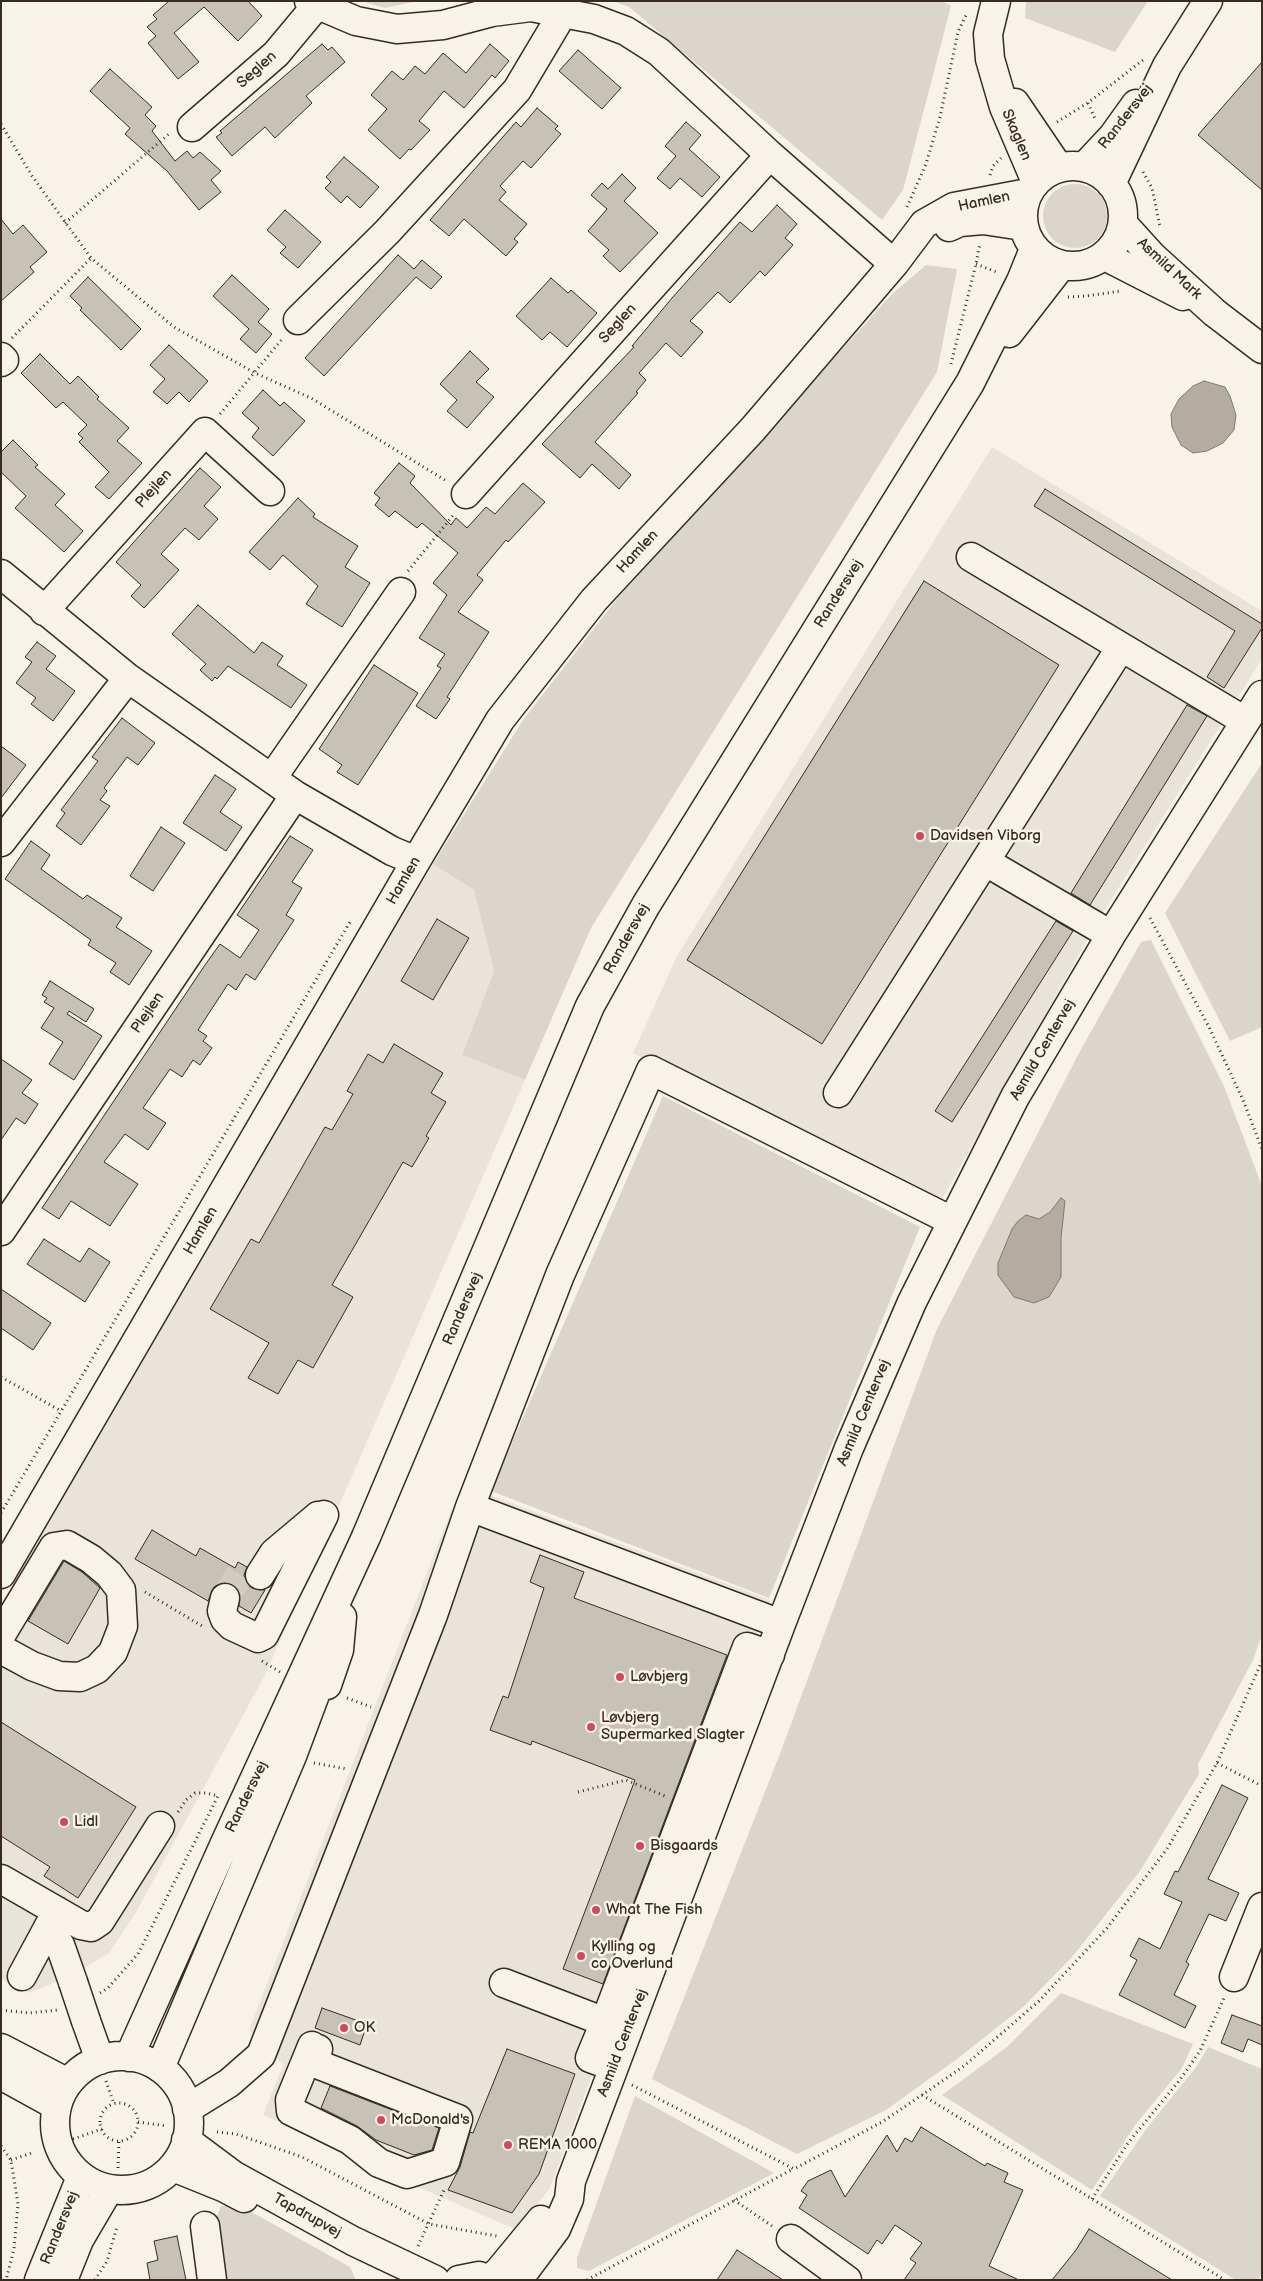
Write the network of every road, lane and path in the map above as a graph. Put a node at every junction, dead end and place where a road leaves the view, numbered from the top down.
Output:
1 (996, 1) edge
2 (1208, 1) edge
3 (312, 4) edge
4 (564, 11) junction
5 (1158, 60) junction
6 (999, 88) junction
7 (1088, 103) junction
8 (1, 124) edge
9 (192, 127) joint
10 (1036, 134) junction
11 (1120, 143) junction
12 (770, 154) junction
13 (1072, 167) junction
14 (1111, 184) junction
15 (1032, 188) junction
16 (65, 223) junction
17 (1123, 224) junction
18 (1161, 235) dead end
19 (1028, 238) junction
20 (1105, 256) junction
21 (91, 258) junction
22 (897, 260) junction
23 (1061, 266) junction
24 (1215, 312) junction
25 (298, 320) joint
26 (1262, 349) edge
27 (3, 354) edge
28 (255, 373) junction
29 (970, 383) junction
30 (205, 432) junction
31 (270, 492) dead end
32 (466, 494) junction
33 (971, 557) dead end
34 (1, 574) edge
35 (402, 592) joint
36 (44, 611) junction
37 (1121, 647) junction
38 (128, 678) junction
39 (1262, 694) edge
40 (1245, 721) junction
41 (272, 778) junction
42 (295, 795) junction
43 (1, 842) edge
44 (416, 861) junction
45 (986, 862) junction
46 (1143, 923) dead end
47 (1110, 935) junction
48 (838, 1093) dead end
49 (1262, 1149) edge
50 (952, 1221) junction
51 (1, 1231) edge
52 (1, 1377) edge
53 (61, 1411) dead end
54 (470, 1507) junction
55 (366, 1537) junction
56 (253, 1571) tunnel mouth
57 (1, 1574) edge
58 (233, 1611) dead end
59 (342, 1616) junction
60 (781, 1624) junction
61 (1, 1635) edge
62 (1, 1649) edge
63 (770, 1655) junction
64 (1262, 1661) edge
65 (325, 1689) junction
66 (394, 1716) junction
67 (298, 1740) junction
68 (1217, 1764) junction
69 (1262, 1786) edge
70 (578, 1792) dead end
71 (218, 1796) dead end
72 (688, 1805) junction
73 (160, 1826) joint
74 (4, 1886) edge
75 (1262, 1907) edge
76 (52, 1920) junction
77 (22, 1976) dead end
78 (636, 1976) junction
79 (1234, 1977) joint
80 (504, 1983) dead end
81 (62, 2009) dead end
82 (1, 2010) edge
83 (606, 2022) junction
84 (315, 2047) joint
85 (1, 2048) edge
86 (129, 2057) junction
87 (160, 2068) junction
88 (102, 2069) junction
89 (1, 2075) edge
90 (624, 2077) junction
91 (626, 2092) dead end
92 (63, 2095) junction
93 (922, 2095) junction
94 (114, 2104) junction
95 (186, 2120) junction
96 (138, 2122) junction
97 (102, 2129) junction
98 (72, 2139) dead end
99 (119, 2141) junction
100 (1, 2146) edge
101 (32, 2153) dead end
102 (10, 2160) junction
103 (172, 2167) junction
104 (794, 2169) junction
105 (81, 2177) junction
106 (113, 2181) junction
107 (571, 2181) junction
108 (1092, 2199) junction
109 (734, 2200) junction
110 (429, 2224) dead end
111 (205, 2226) dead end
112 (117, 2227) dead end
113 (791, 2239) joint
114 (835, 2276) edge
115 (490, 2279) edge
116 (6, 2280) edge
117 (39, 2280) edge
118 (63, 2280) edge
119 (95, 2280) edge
120 (212, 2280) edge
121 (392, 2280) edge
122 (435, 2280) edge
123 (459, 2280) edge
124 (518, 2280) edge
125 (587, 2280) edge
126 (1225, 2280) edge

1 - 6 street, Skaglen
2 - 5 street, Randersvej
3 - 4 street, Seglen
3 - 9 street, Seglen
4 - 12 street, Seglen
4 - 25 street
5 - 7 path
5 - 11 street, Randersvej
6 - 10 street, Skaglen
6 - 15 street, Skaglen
7 - 10 path
7 - 11 path
8 - 16 path
9 - 16 path
10 - 13 street, Skaglen
11 - 13 street, Randersvej
11 - 14 street, Randersvej
11 - 18 path
12 - 22 street, Seglen
12 - 32 street, Seglen
13 - 14 street
13 - 15 street
14 - 17 street
15 - 19 street
15 - 22 street, Hamlen
16 - 21 path
17 - 20 street
17 - 24 street, Asmild Mark
19 - 22 street, Hamlen
19 - 23 street
19 - 29 street, Randersvej
20 - 23 street
20 - 24 street, Asmild Mark
21 - 27 path
21 - 28 path
22 - 44 street, Hamlen
23 - 29 street, Randersvej
24 - 26 street, Asmild Mark
25 - 28 path
28 - 30 path
28 - 32 path
29 - 55 street, Randersvej
30 - 31 street
30 - 36 street, Plejlen
32 - 35 path
33 - 37 street
34 - 36 street
35 - 41 street
36 - 38 street
37 - 40 street
37 - 45 street
38 - 41 street
38 - 43 street
39 - 40 street, Asmild Centervej
40 - 47 street, Asmild Centervej
41 - 42 street
42 - 44 street
42 - 51 street, Plejlen
44 - 57 street, Hamlen
45 - 47 street
45 - 48 street
46 - 49 path
47 - 50 street, Asmild Centervej
50 - 54 street
50 - 60 street, Asmild Centervej
52 - 53 path
54 - 60 street
54 - 66 street
55 - 59 street, Randersvej
55 - 86 street, Randersvej
56 - 58 street
59 - 65 street
59 - 67 street, Randersvej
60 - 63 street, Asmild Centervej
61 - 62 street
63 - 72 street
63 - 78 street, Asmild Centervej
64 - 68 path
65 - 66 path
65 - 67 street
66 - 95 street
67 - 87 street, Randersvej
68 - 69 path
68 - 93 path
70 - 72 path
71 - 73 path
72 - 78 street
73 - 76 street
74 - 76 street
75 - 79 street
76 - 77 street
76 - 88 street, bridge
78 - 83 street
78 - 90 street, Asmild Centervej
79 - 108 path
80 - 83 street
81 - 82 path
83 - 90 street
84 - 84 street
85 - 92 street
86 - 87 street
86 - 88 street
87 - 95 street, Tapdrupvej
88 - 92 street
88 - 94 path
89 - 92 street
90 - 91 path
90 - 104 path
90 - 107 street, Asmild Centervej
92 - 105 street
93 - 104 path
93 - 108 path
94 - 96 path
94 - 97 path
95 - 96 path
95 - 103 street
95 - 110 path
95 - 122 street, Tapdrupvej
96 - 99 path
97 - 98 path
97 - 99 path
99 - 106 path
100 - 102 path
101 - 102 path
102 - 116 path
103 - 106 street
103 - 121 street, Tapdrupvej
104 - 109 path
105 - 106 street
105 - 117 street, Randersvej
106 - 118 street, Randersvej
107 - 115 street, Asmild Centervej
107 - 124 street, Asmild Centervej
108 - 126 path
109 - 113 path
109 - 125 path
111 - 120 street
112 - 119 path
113 - 114 street
115 - 123 street

